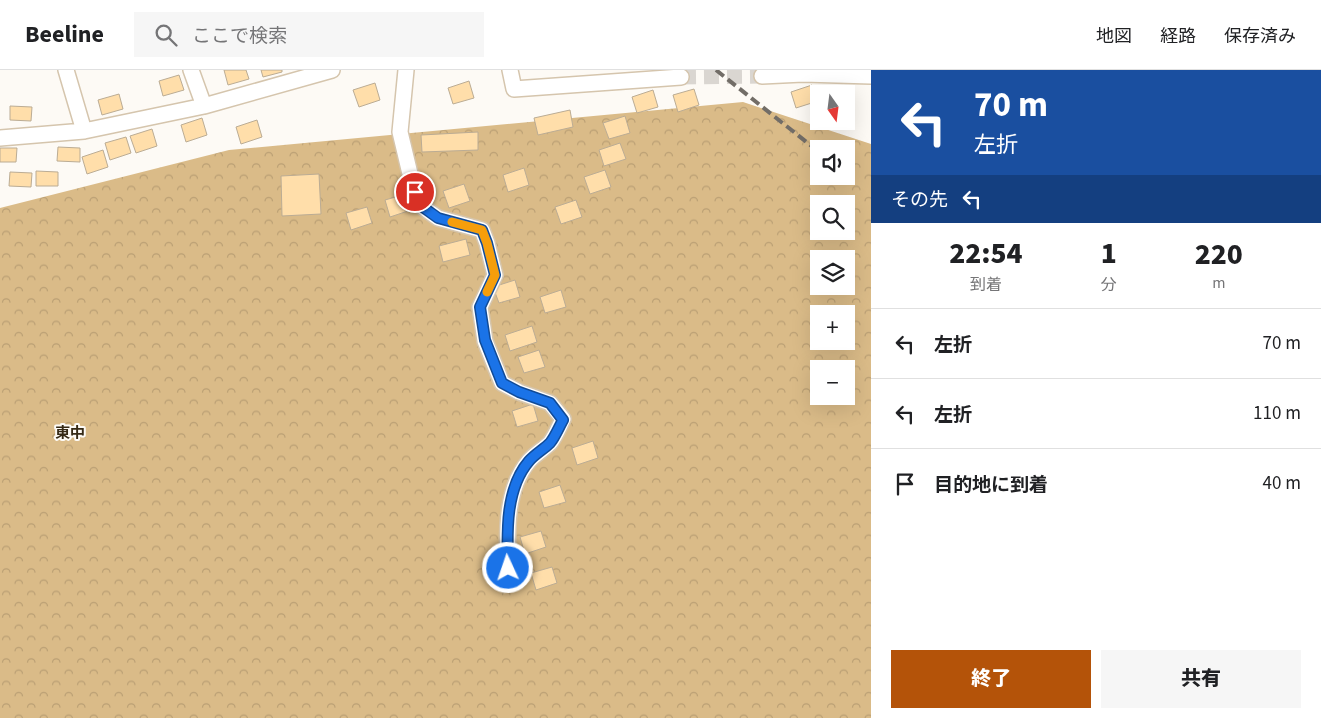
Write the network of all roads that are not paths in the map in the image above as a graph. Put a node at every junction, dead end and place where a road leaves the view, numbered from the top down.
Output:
1 (66, 70) edge
2 (191, 70) edge
3 (332, 70) edge
4 (406, 70) edge
5 (510, 70) edge
6 (762, 76) tunnel mouth
7 (871, 76) edge
8 (681, 77) tunnel mouth
9 (204, 106) junction
10 (84, 130) junction
11 (0, 138) edge
12 (508, 568) dead end

1 - 10 street
2 - 9 street
3 - 9 street
4 - 12 street
5 - 8 street
6 - 7 street
9 - 10 street
10 - 11 street

